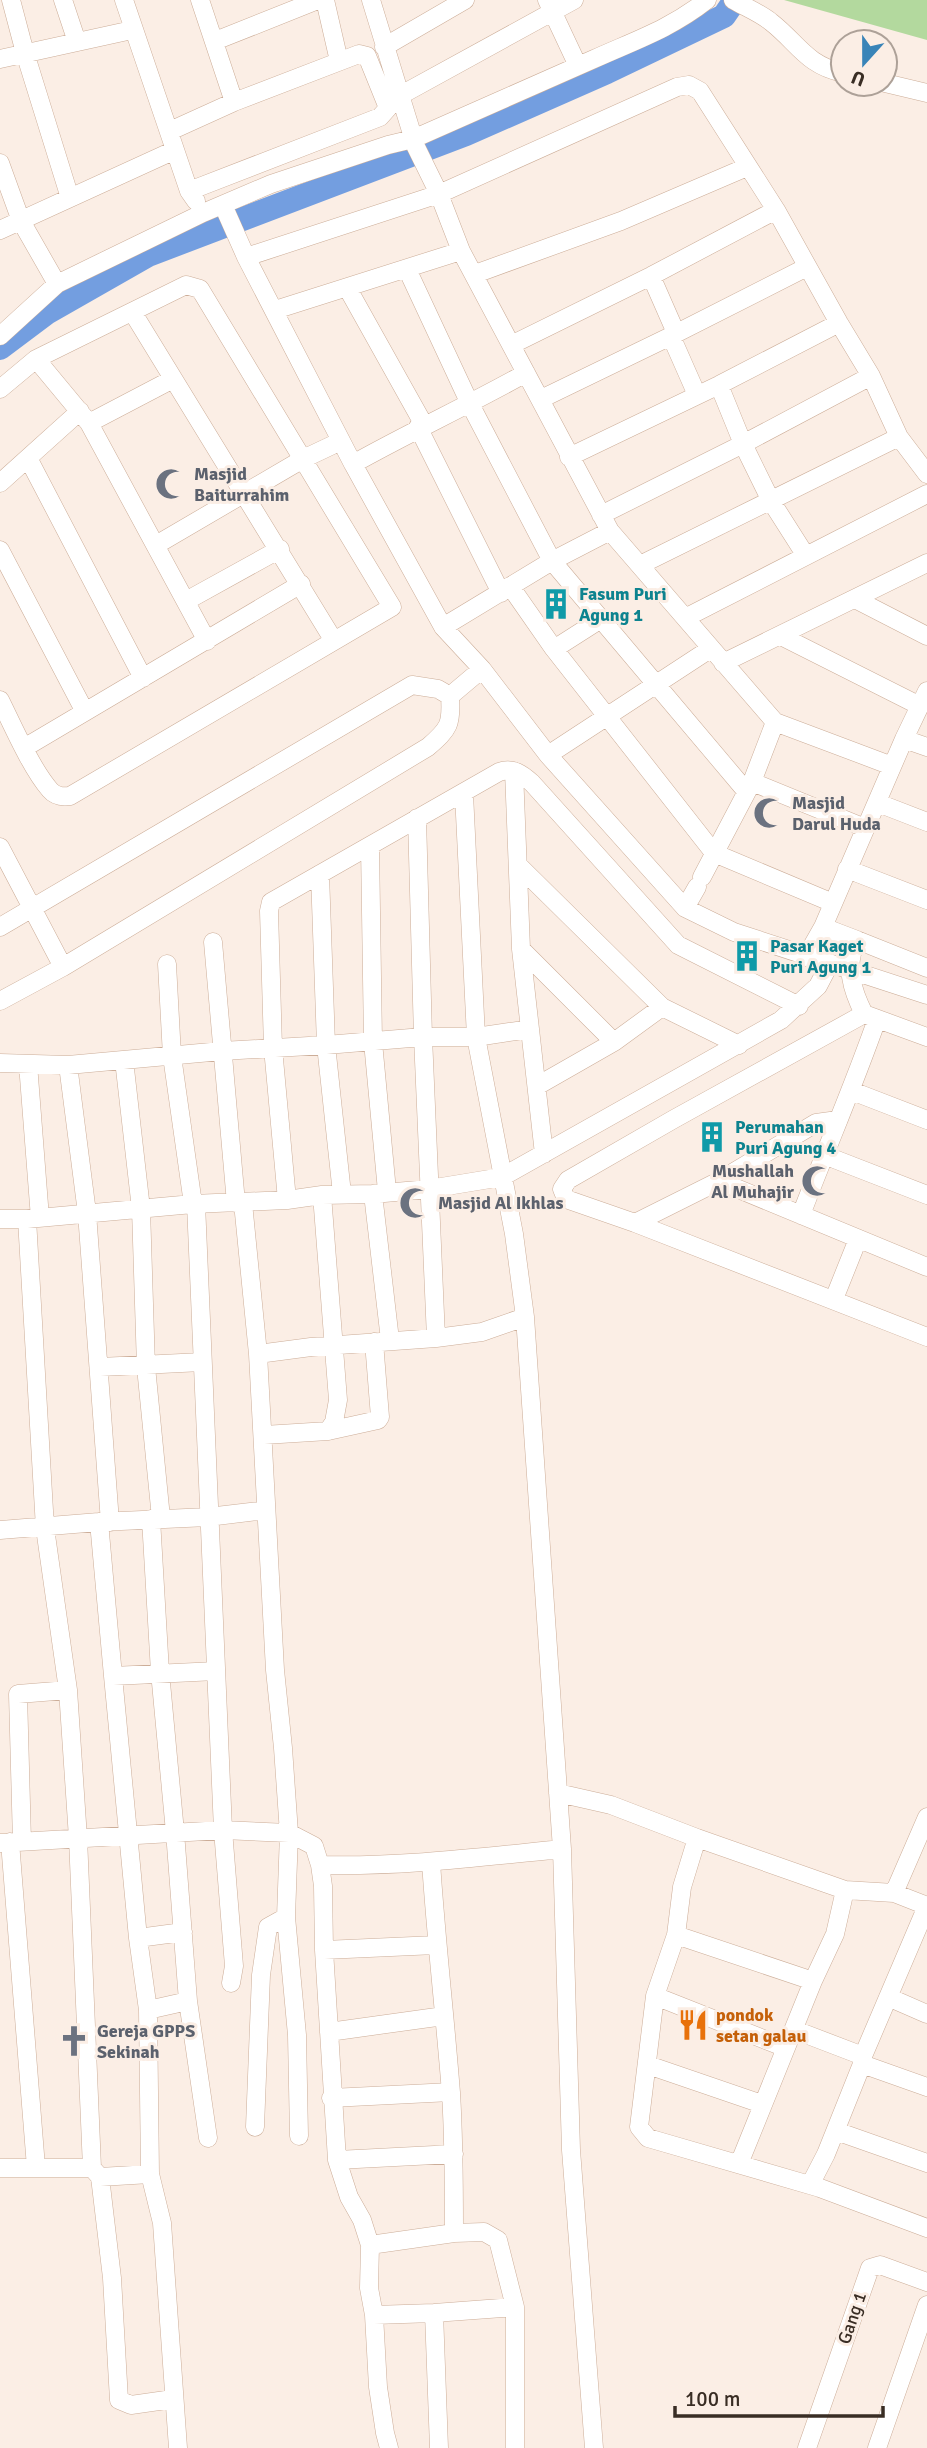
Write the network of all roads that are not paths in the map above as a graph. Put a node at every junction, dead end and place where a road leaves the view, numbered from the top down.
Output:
1 (11, 0) edge
2 (63, 0) edge
3 (124, 0) edge
4 (200, 0) edge
5 (318, 0) edge
6 (326, 0) edge
7 (371, 0) edge
8 (465, 0) edge
9 (574, 0) edge
10 (707, 0) edge
11 (733, 0) edge
12 (549, 6) edge
13 (132, 30) junction
14 (215, 41) junction
15 (77, 42) junction
16 (384, 47) junction
17 (25, 53) junction
18 (0, 59) edge
19 (339, 61) junction
20 (578, 66) junction
21 (829, 68) edge
22 (899, 86) edge
23 (927, 93) edge
24 (401, 95) junction
25 (234, 102) junction
26 (170, 131) junction
27 (414, 143) junction
28 (174, 150) junction
29 (0, 163) edge
30 (747, 167) junction
31 (189, 191) junction
32 (439, 194) junction
33 (70, 198) junction
34 (226, 210) junction
35 (776, 210) junction
36 (203, 213) junction
37 (21, 221) junction
38 (0, 230) edge
39 (461, 251) junction
40 (244, 252) junction
41 (807, 267) junction
42 (407, 269) junction
43 (475, 274) junction
44 (651, 276) junction
45 (57, 284) junction
46 (348, 289) junction
47 (275, 310) junction
48 (133, 313) junction
49 (838, 323) junction
50 (673, 334) junction
51 (0, 336) edge
52 (511, 345) junction
53 (36, 359) junction
54 (526, 373) junction
55 (871, 376) junction
56 (173, 379) junction
57 (719, 385) junction
58 (0, 389) edge
59 (697, 395) junction
60 (541, 399) junction
61 (470, 404) junction
62 (84, 417) junction
63 (421, 426) junction
64 (899, 437) junction
65 (341, 441) junction
66 (743, 444) junction
67 (569, 457) junction
68 (28, 458) junction
69 (303, 459) junction
70 (353, 464) junction
71 (927, 474) edge
72 (0, 484) edge
73 (245, 494) junction
74 (927, 494) edge
75 (771, 501) junction
76 (601, 515) junction
77 (610, 531) junction
78 (156, 545) junction
79 (280, 549) junction
80 (0, 550) edge
81 (806, 556) junction
82 (552, 561) junction
83 (927, 563) edge
84 (640, 565) junction
85 (301, 584) junction
86 (505, 590) junction
87 (855, 599) junction
88 (186, 601) junction
89 (685, 618) junction
90 (601, 619) junction
91 (443, 627) junction
92 (780, 636) junction
93 (927, 636) edge
94 (207, 641) junction
95 (334, 641) junction
96 (554, 649) junction
97 (710, 649) junction
98 (723, 663) junction
99 (482, 669) junction
100 (144, 678) junction
101 (655, 684) junction
102 (450, 696) junction
103 (924, 698) edge
104 (0, 700) edge
105 (85, 712) junction
106 (606, 717) junction
107 (775, 722) junction
108 (904, 739) junction
109 (927, 747) edge
110 (24, 748) junction
111 (548, 755) junction
112 (892, 766) junction
113 (514, 771) junction
114 (749, 786) junction
115 (464, 794) junction
116 (878, 803) junction
117 (417, 818) junction
118 (927, 822) edge
119 (865, 828) junction
120 (370, 846) junction
121 (0, 847) edge
122 (714, 853) junction
123 (518, 865) junction
124 (847, 869) junction
125 (320, 874) junction
126 (927, 900) edge
127 (833, 903) junction
128 (685, 908) junction
129 (33, 909) junction
130 (0, 927) edge
131 (822, 927) junction
132 (857, 940) junction
133 (214, 942) dead end
134 (521, 948) junction
135 (806, 957) junction
136 (167, 964) dead end
137 (829, 965) junction
138 (63, 967) junction
139 (927, 968) edge
140 (852, 982) junction
141 (927, 995) edge
142 (0, 999) edge
143 (799, 1006) junction
144 (662, 1007) junction
145 (871, 1016) junction
146 (530, 1029) junction
147 (423, 1037) junction
148 (476, 1037) junction
149 (927, 1037) edge
150 (373, 1042) junction
151 (614, 1042) junction
152 (326, 1045) junction
153 (738, 1045) junction
154 (273, 1048) junction
155 (222, 1051) junction
156 (172, 1056) junction
157 (124, 1060) junction
158 (0, 1063) edge
159 (28, 1064) junction
160 (68, 1065) junction
161 (537, 1086) junction
162 (657, 1091) junction
163 (852, 1091) junction
164 (674, 1119) junction
165 (838, 1120) junction
166 (927, 1120) edge
167 (544, 1154) junction
168 (824, 1155) junction
169 (502, 1177) junction
170 (719, 1181) junction
171 (429, 1189) junction
172 (380, 1193) junction
173 (322, 1195) junction
174 (342, 1195) junction
175 (927, 1195) edge
176 (287, 1200) junction
177 (239, 1203) junction
178 (195, 1204) junction
179 (141, 1209) junction
180 (87, 1213) junction
181 (801, 1215) junction
182 (0, 1219) edge
183 (33, 1219) junction
184 (635, 1223) junction
185 (858, 1239) junction
186 (927, 1267) edge
187 (834, 1299) junction
188 (525, 1317) junction
189 (927, 1337) edge
190 (436, 1338) junction
191 (382, 1341) junction
192 (334, 1345) junction
193 (258, 1354) junction
194 (202, 1362) junction
195 (100, 1367) junction
196 (146, 1367) junction
197 (328, 1431) junction
198 (264, 1435) junction
199 (266, 1510) junction
200 (208, 1517) junction
201 (156, 1519) junction
202 (105, 1522) junction
203 (45, 1528) junction
204 (0, 1530) edge
205 (216, 1671) junction
206 (160, 1672) junction
207 (113, 1676) junction
208 (68, 1690) junction
209 (9, 1695) edge
210 (558, 1793) junction
211 (927, 1817) edge
212 (223, 1830) junction
213 (175, 1832) junction
214 (289, 1833) junction
215 (128, 1835) junction
216 (78, 1838) junction
217 (697, 1838) junction
218 (11, 1843) edge
219 (562, 1849) junction
220 (431, 1862) junction
221 (320, 1865) junction
222 (845, 1891) junction
223 (894, 1893) junction
224 (927, 1906) edge
225 (286, 1917) junction
226 (183, 1932) junction
227 (676, 1935) junction
228 (138, 1938) junction
229 (436, 1945) junction
230 (324, 1950) junction
231 (813, 1981) junction
232 (231, 1983) dead end
233 (655, 1996) junction
234 (888, 1997) junction
235 (188, 2001) junction
236 (148, 2010) junction
237 (927, 2014) edge
238 (444, 2017) junction
239 (795, 2030) junction
240 (329, 2032) junction
241 (786, 2048) junction
242 (863, 2060) junction
243 (648, 2065) junction
244 (927, 2087) edge
245 (451, 2092) junction
246 (331, 2098) junction
247 (762, 2104) junction
248 (254, 2127) dead end
249 (836, 2131) junction
250 (299, 2136) dead end
251 (208, 2138) dead end
252 (454, 2154) junction
253 (337, 2160) junction
254 (927, 2163) edge
255 (739, 2164) junction
256 (36, 2166) junction
257 (0, 2168) edge
258 (96, 2172) junction
259 (150, 2174) junction
260 (810, 2185) junction
261 (927, 2228) edge
262 (454, 2233) junction
263 (370, 2245) junction
264 (927, 2283) edge
265 (927, 2305) edge
266 (515, 2307) junction
267 (434, 2313) junction
268 (374, 2315) junction
269 (173, 2399) junction
270 (178, 2448) edge
271 (389, 2448) edge
272 (439, 2448) edge
273 (515, 2448) edge
274 (594, 2448) edge
275 (807, 2448) edge
276 (877, 2448) edge

1 - 17 street
2 - 15 street
3 - 13 street
4 - 14 street
5 - 14 street
6 - 19 street
7 - 16 street
8 - 16 street
9 - 12 street
10 - 20 street
11 - 21 street
12 - 20 street
12 - 24 street
13 - 15 street
13 - 26 street
14 - 25 street
15 - 17 street
16 - 24 street
17 - 18 street
17 - 33 street
19 - 25 street
19 - 31 street
20 - 27 street
22 - 23 street
24 - 27 street
25 - 26 street
26 - 28 street
27 - 32 street
27 - 34 street
28 - 31 street
28 - 33 street
29 - 37 street
30 - 32 street
30 - 35 street
30 - 43 street
31 - 36 street
32 - 39 street
32 - 40 street
33 - 37 street
34 - 36 street
34 - 40 street
35 - 41 street
35 - 44 street
36 - 45 street
37 - 38 street
37 - 45 street
39 - 42 street
39 - 43 street
40 - 47 street
41 - 49 street
41 - 50 street
42 - 46 street
42 - 61 street
43 - 52 street
44 - 50 street
44 - 52 street
45 - 51 street
46 - 47 street
46 - 63 street
47 - 65 street
48 - 53 street
48 - 56 street
48 - 69 street
49 - 55 street
49 - 57 street
50 - 59 street
50 - 60 street
52 - 54 street
53 - 58 street
53 - 62 street
54 - 60 street
54 - 61 street
55 - 64 street
55 - 66 street
56 - 62 street
56 - 73 street
57 - 59 street
57 - 66 street
59 - 67 street
60 - 67 street
61 - 63 street
61 - 82 street
62 - 68 street
62 - 78 street
63 - 70 street
63 - 86 street
64 - 71 street
64 - 75 street
65 - 69 street
65 - 70 street
66 - 75 street
66 - 76 street
67 - 76 street
68 - 72 street
68 - 100 street
69 - 73 street
69 - 95 street
70 - 91 street
73 - 78 street
73 - 79 street
74 - 81 street
75 - 81 street
75 - 84 street
76 - 77 street
77 - 82 street
77 - 84 street
78 - 88 street
79 - 85 street
79 - 88 street
80 - 105 street
81 - 89 street
82 - 86 street
82 - 90 street
83 - 87 street
84 - 89 street
85 - 94 street
85 - 95 street
86 - 91 street
86 - 96 street
87 - 92 street
87 - 93 street
88 - 94 street
89 - 97 street
90 - 96 street
90 - 101 street
91 - 99 street
92 - 98 street
92 - 103 street
94 - 100 street
95 - 110 street
96 - 106 street
97 - 98 street
97 - 101 street
98 - 107 street
99 - 102 street
99 - 111 street
100 - 105 street
101 - 106 street
101 - 114 street
102 - 129 street
102 - 138 street
103 - 108 street
104 - 110 street
105 - 110 street
106 - 111 street
106 - 122 street
107 - 112 street
107 - 114 street
108 - 109 street
108 - 112 street
111 - 128 street
112 - 116 street
113 - 115 street
113 - 123 street
113 - 143 street
114 - 119 street
114 - 122 street
115 - 117 street
115 - 148 street
116 - 118 street
116 - 119 street
117 - 120 street
117 - 147 street
119 - 124 street
120 - 125 street
120 - 150 street
121 - 129 street
122 - 127 street
122 - 128 street
123 - 134 street
123 - 144 street
124 - 126 street
124 - 127 street
125 - 152 street
125 - 154 street
127 - 131 street
128 - 135 street
129 - 130 street
129 - 138 street
131 - 132 street
131 - 135 street
132 - 139 street
132 - 140 street
133 - 155 street
134 - 146 street
134 - 151 street
135 - 137 street
136 - 156 street
137 - 140 street
137 - 143 street
138 - 142 street
140 - 141 street
140 - 145 street
143 - 153 street
144 - 151 street
144 - 153 street
145 - 149 street
145 - 163 street
145 - 164 street
146 - 148 street
146 - 161 street
147 - 148 street
147 - 150 street
147 - 171 street
148 - 169 street
150 - 152 street
150 - 172 street
151 - 161 street
152 - 154 street
152 - 174 street
153 - 162 street
154 - 155 street
154 - 176 street
155 - 156 street
155 - 177 street
156 - 157 street
156 - 178 street
157 - 160 street
157 - 179 street
158 - 159 street
159 - 160 street
159 - 183 street
160 - 180 street
161 - 167 street
162 - 164 street
162 - 167 street
163 - 165 street
163 - 166 street
164 - 184 street
165 - 168 street
165 - 170 street
167 - 169 street
168 - 175 street
168 - 181 street
169 - 171 street
169 - 188 street
170 - 181 street
170 - 184 street
171 - 172 street
171 - 190 street
172 - 174 street
172 - 191 street
173 - 174 street
173 - 176 street
173 - 192 street
176 - 177 street
177 - 178 street
177 - 193 street
178 - 179 street
178 - 194 street
179 - 180 street
179 - 196 street
180 - 183 street
180 - 195 street
181 - 185 street
182 - 183 street
183 - 203 street
184 - 187 street
185 - 186 street
185 - 187 street
187 - 189 street
188 - 190 street
188 - 210 street
190 - 191 street
191 - 192 street
191 - 197 street
192 - 193 street
192 - 197 street
193 - 198 street
194 - 196 street
194 - 200 street
195 - 196 street
195 - 202 street
196 - 201 street
197 - 198 street
198 - 199 street
199 - 200 street
199 - 214 street
200 - 201 street
200 - 205 street
201 - 202 street
201 - 206 street
202 - 203 street
202 - 207 street
203 - 204 street
203 - 208 street
205 - 206 street
205 - 212 street
206 - 207 street
206 - 213 street
207 - 215 street
208 - 209 street
208 - 216 street
209 - 218 street
210 - 217 street
210 - 219 street
211 - 223 street
212 - 213 street
212 - 214 street
212 - 232 street
213 - 215 street
213 - 226 street
214 - 221 street
214 - 225 street
215 - 216 street
215 - 228 street
216 - 218 street
216 - 258 street
217 - 222 street
217 - 227 street
218 - 256 street
219 - 220 street
219 - 274 street
220 - 221 street
220 - 229 street
221 - 230 street
222 - 223 street
222 - 231 street
223 - 224 street
224 - 234 street
225 - 248 street
225 - 250 street
226 - 228 street
226 - 235 street
227 - 231 street
227 - 233 street
228 - 236 street
229 - 230 street
229 - 238 street
230 - 240 street
231 - 239 street
233 - 241 street
233 - 243 street
234 - 237 street
234 - 242 street
235 - 236 street
235 - 251 street
236 - 259 street
238 - 240 street
238 - 245 street
239 - 241 street
239 - 242 street
240 - 246 street
241 - 247 street
242 - 244 street
242 - 249 street
243 - 247 street
243 - 255 street
245 - 246 street
245 - 252 street
246 - 253 street
247 - 255 street
249 - 254 street
249 - 260 street
252 - 253 street
252 - 262 street
253 - 263 street
255 - 260 street
256 - 257 street
256 - 258 street
258 - 259 street
258 - 269 street
259 - 269 street
260 - 261 street
262 - 263 street
262 - 266 street
263 - 268 street
264 - 275 street, Gang 1
265 - 276 street
266 - 267 street
266 - 273 street
267 - 268 street
267 - 272 street
268 - 271 street
269 - 270 street

